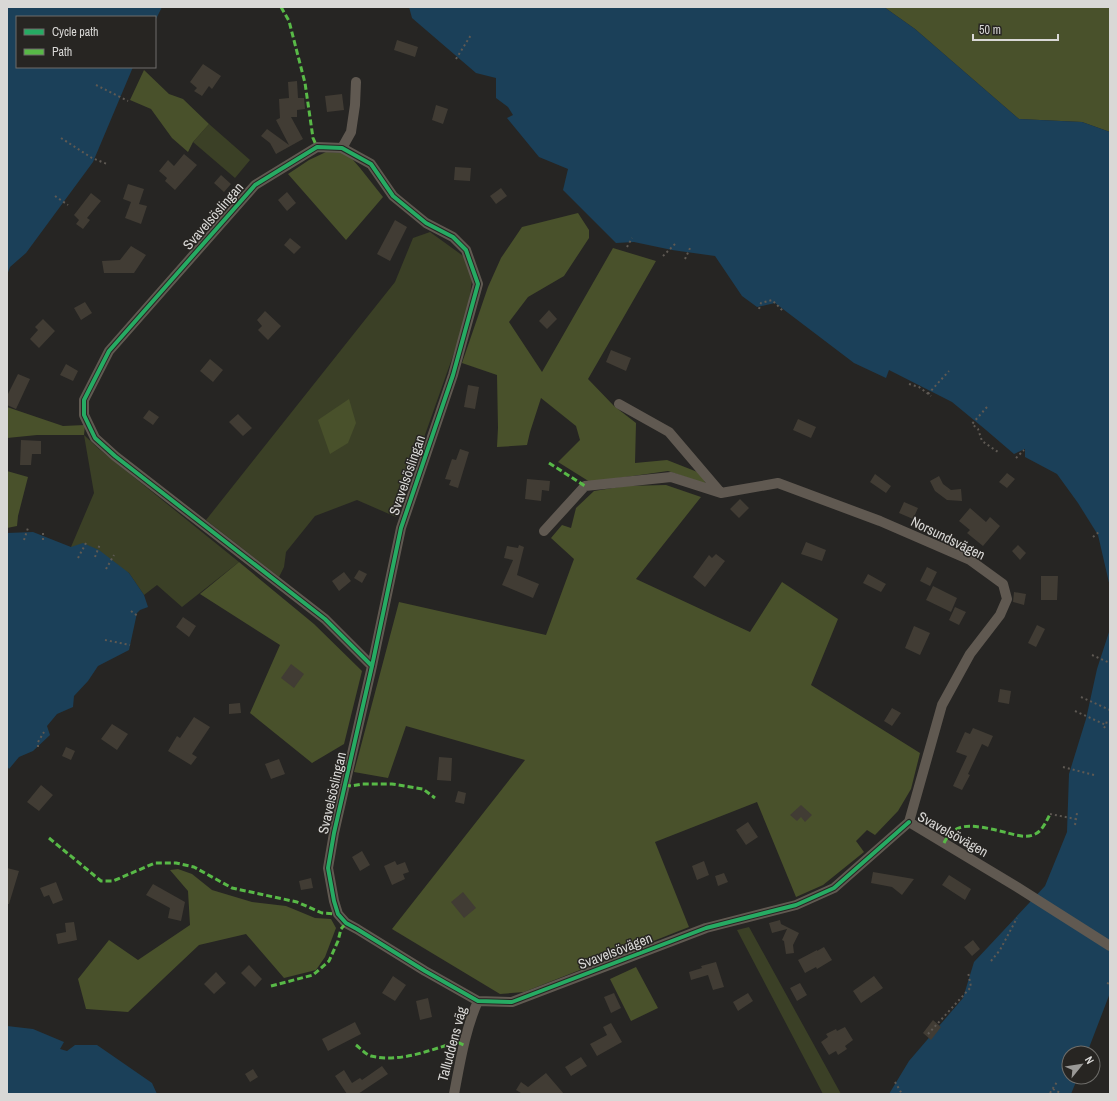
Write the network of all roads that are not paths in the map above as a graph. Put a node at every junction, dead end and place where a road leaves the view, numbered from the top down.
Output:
1 (356, 82) dead end
2 (342, 148) junction
3 (619, 404) dead end
4 (721, 493) junction
5 (544, 531) dead end
6 (372, 666) junction
7 (909, 822) junction
8 (334, 901) joint
9 (1110, 946) edge
10 (478, 1001) junction
11 (454, 1094) edge

1 - 2 street
2 - 6 street, Svavelsöslingan
2 - 6 street, Svavelsöslingan
3 - 4 street
4 - 5 street, Norsundsvägen
4 - 7 street, Norsundsvägen
6 - 8 street, Svavelsöslingan
7 - 9 street, Svavelsövägen
7 - 10 street, Svavelsövägen
8 - 10 street, Svavelsövägen
10 - 11 street, Talluddens väg

